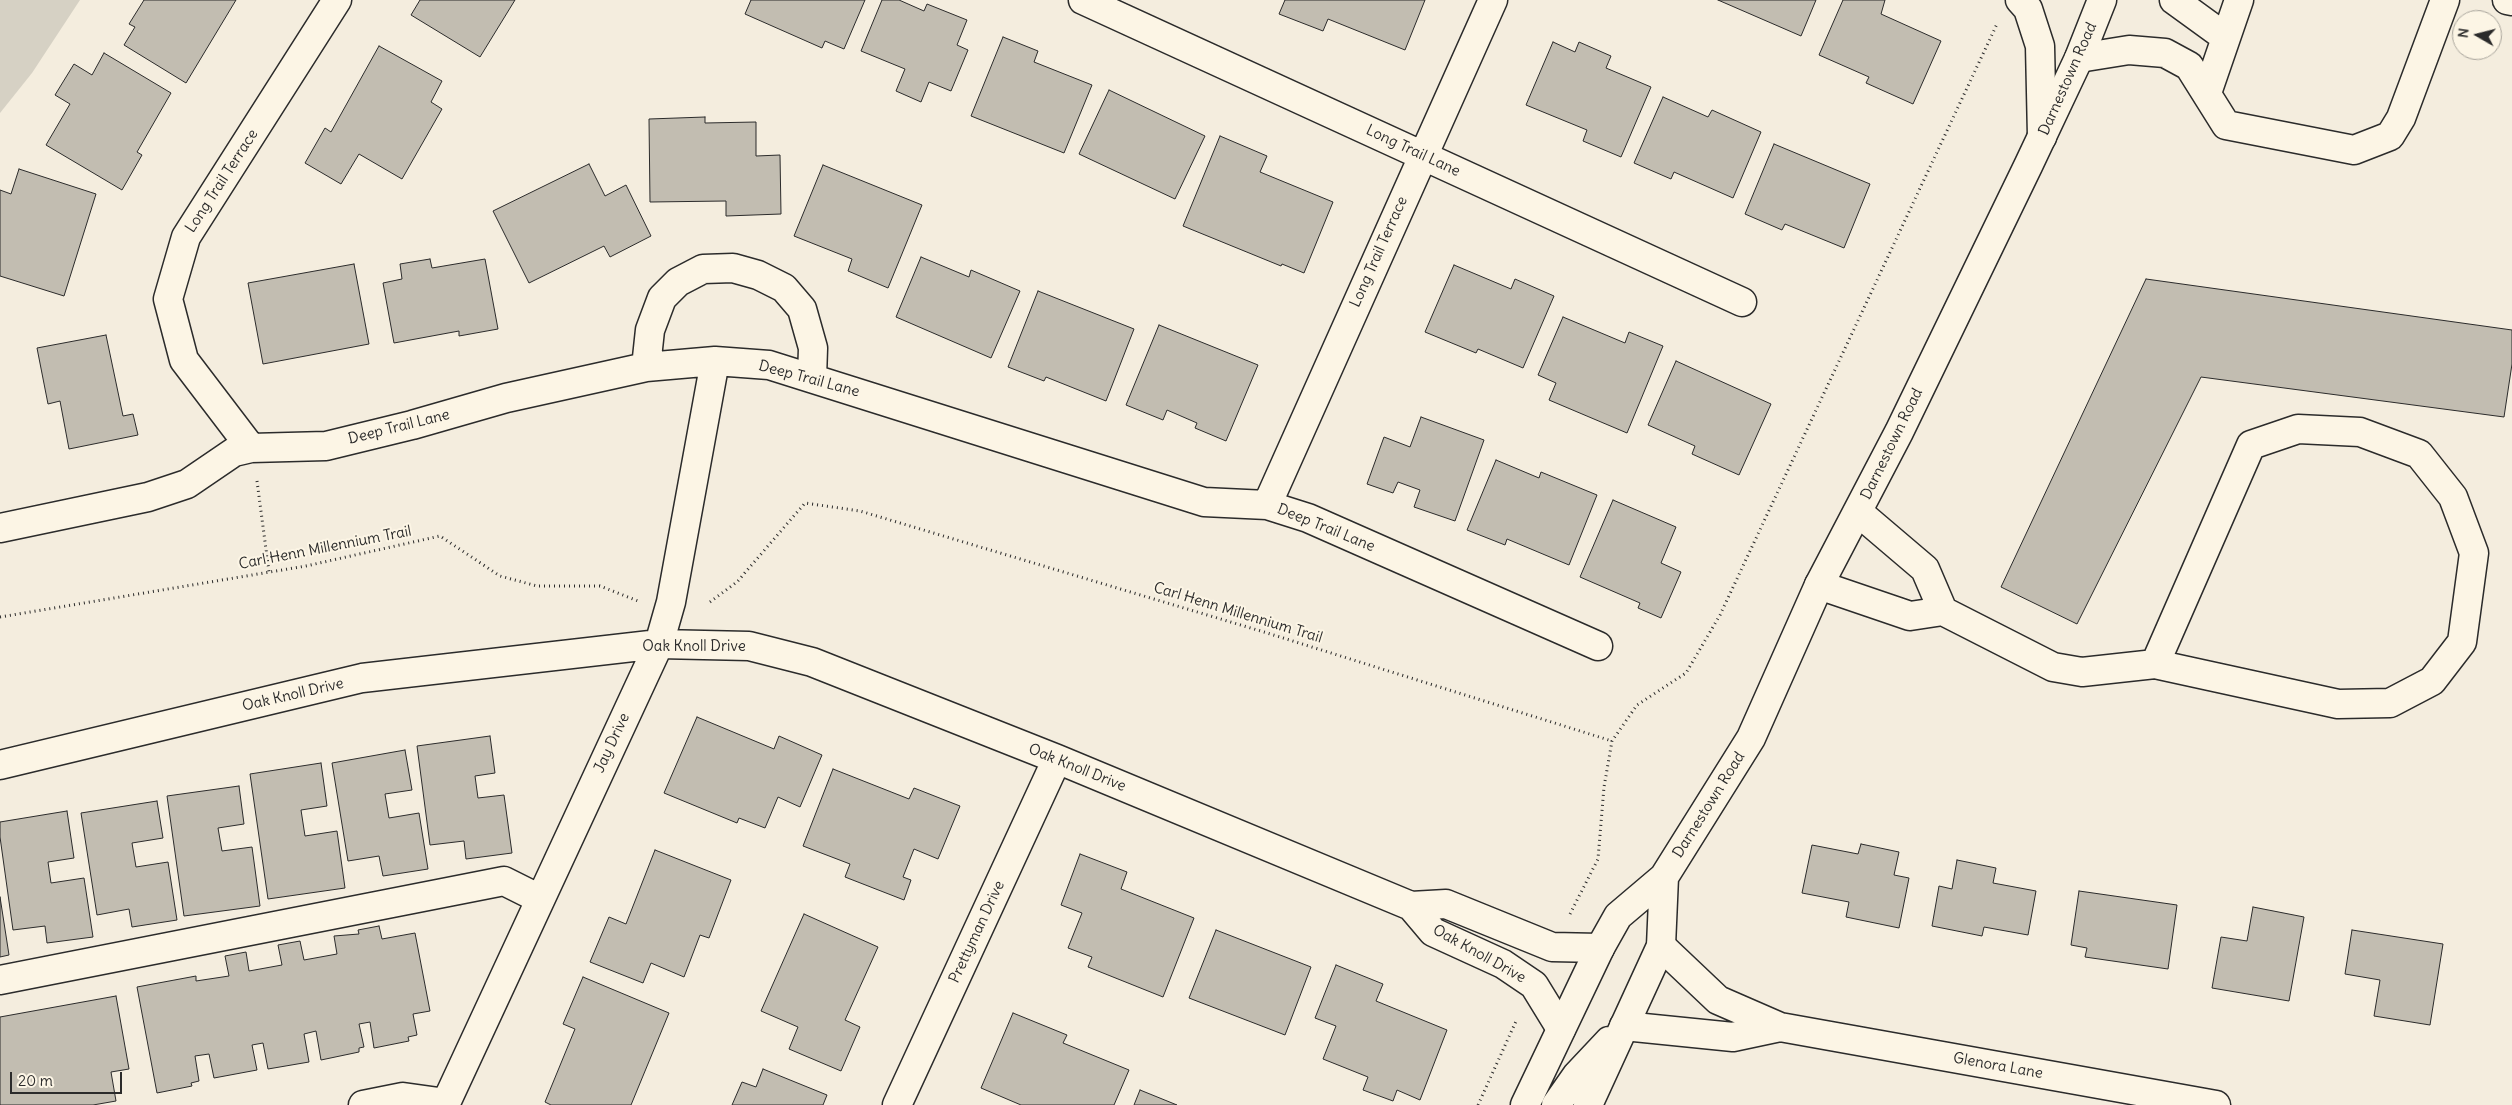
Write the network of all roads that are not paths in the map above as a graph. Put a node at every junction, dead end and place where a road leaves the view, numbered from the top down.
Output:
1 (337, 0) edge
2 (1084, 0) edge
3 (1493, 0) edge
4 (2020, 0) edge
5 (2102, 0) edge
6 (2174, 0) edge
7 (2239, 0) edge
8 (2445, 0) edge
9 (2507, 0) edge
10 (2512, 1) edge
11 (2225, 38) junction
12 (2079, 58) junction
13 (2208, 93) junction
14 (2042, 137) junction
15 (1423, 155) junction
16 (1742, 302) dead end
17 (715, 361) junction
18 (646, 367) junction
19 (812, 378) junction
20 (252, 448) junction
21 (1267, 505) junction
22 (1858, 512) junction
23 (0, 528) edge
24 (1819, 585) junction
25 (1942, 611) junction
26 (659, 644) junction
27 (1598, 646) dead end
28 (2156, 664) junction
29 (1057, 759) junction
30 (0, 765) edge
31 (1664, 878) junction
32 (540, 899) junction
33 (1411, 906) junction
34 (1661, 946) junction
35 (1600, 948) junction
36 (0, 980) edge
37 (1624, 1026) junction
38 (1780, 1027) junction
39 (1561, 1029) junction
40 (445, 1104) edge
41 (364, 1105) edge
42 (897, 1105) edge
43 (1525, 1105) edge
44 (1556, 1105) edge
45 (1588, 1105) edge
46 (2216, 1105) edge

1 - 20 street, Long Trail Terrace
2 - 15 street, Long Trail Lane
3 - 15 street, Long Trail Terrace
4 - 14 street
5 - 12 street, Darnestown Road
6 - 11 street
7 - 11 street
8 - 13 street
9 - 10 street
11 - 13 street
12 - 13 street
12 - 14 street, Darnestown Road
14 - 22 street, Darnestown Road
15 - 16 street, Long Trail Lane
15 - 21 street, Long Trail Terrace
17 - 18 street, Deep Trail Lane
17 - 19 street, Deep Trail Lane
17 - 26 street, Jay Drive
18 - 19 street
18 - 20 street, Deep Trail Lane
19 - 21 street, Deep Trail Lane
20 - 23 street, Deep Trail Lane
21 - 27 street, Deep Trail Lane
22 - 24 street, Darnestown Road
22 - 25 street
24 - 25 street
24 - 31 street, Darnestown Road
25 - 28 street
26 - 29 street, Oak Knoll Drive
26 - 30 street, Oak Knoll Drive
26 - 32 street, Jay Drive
28 - 28 street
29 - 33 street, Oak Knoll Drive
29 - 42 street, Prettyman Drive
31 - 34 street, Darnestown Road
31 - 35 street, Darnestown Road
32 - 36 street
32 - 40 street, Jay Drive
33 - 35 street, Oak Knoll Drive
33 - 39 street, Oak Knoll Drive
34 - 37 street, Darnestown Road
34 - 38 street, Glenora Lane
35 - 39 street, Darnestown Road
37 - 38 street, Glenora Lane
37 - 44 street
37 - 45 street, Darnestown Road
38 - 46 street, Glenora Lane
39 - 43 street, Darnestown Road
40 - 41 street

